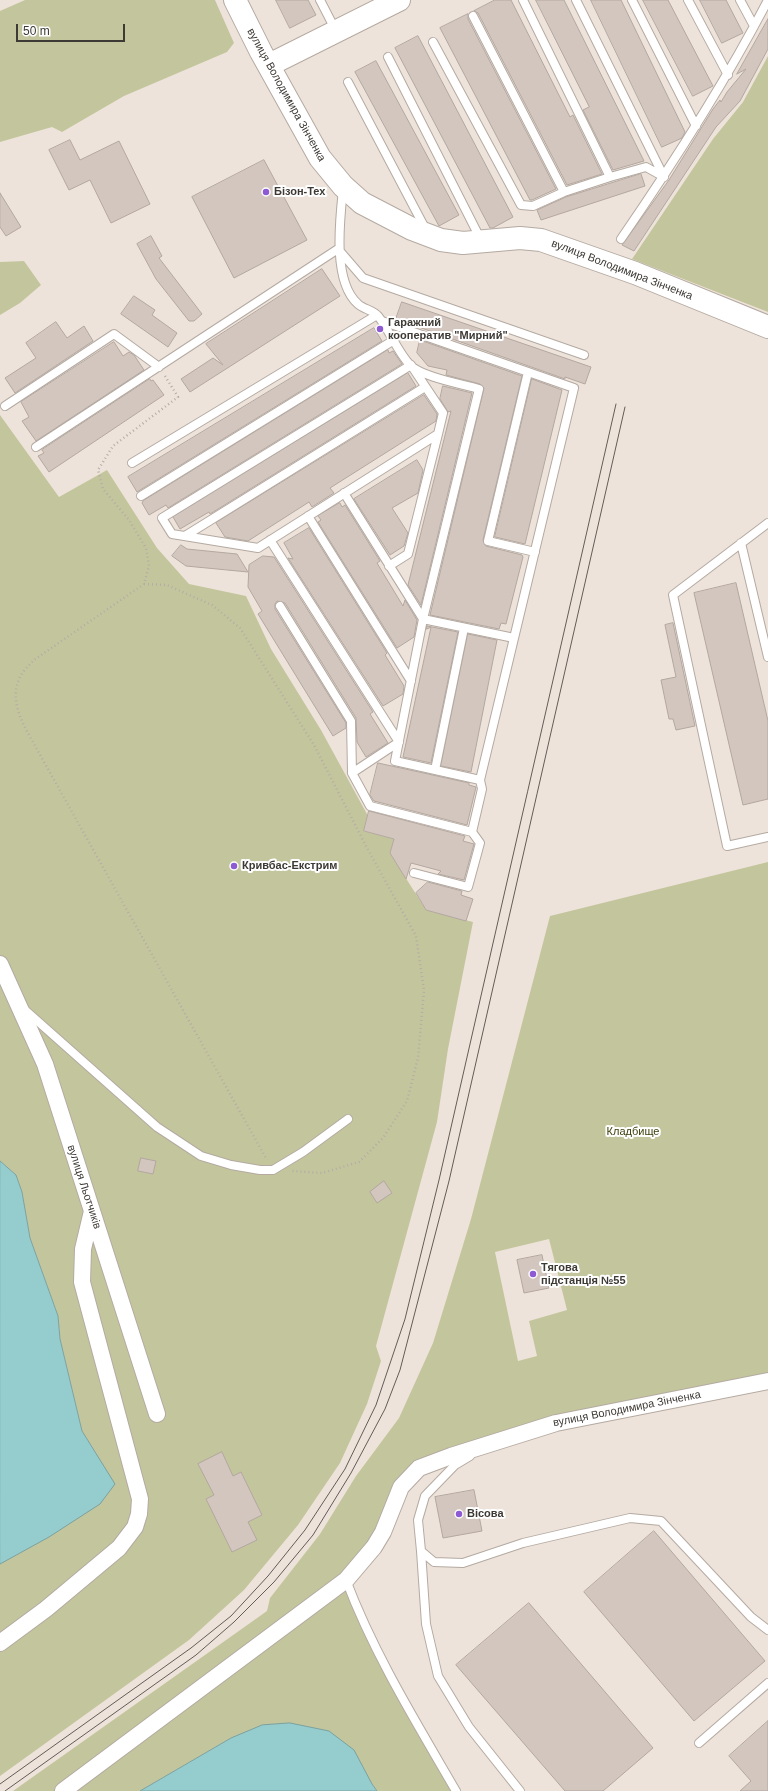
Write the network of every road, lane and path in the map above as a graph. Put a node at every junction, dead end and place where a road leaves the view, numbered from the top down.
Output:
1 (235, 0) edge
2 (320, 0) edge
3 (399, 0) edge
4 (523, 0) edge
5 (576, 0) edge
6 (632, 0) edge
7 (688, 0) edge
8 (740, 0) edge
9 (768, 0) edge
10 (473, 16) dead end
11 (754, 26) junction
12 (337, 31) junction
13 (433, 42) dead end
14 (388, 57) dead end
15 (269, 65) junction
16 (728, 74) junction
17 (348, 82) dead end
18 (696, 126) junction
19 (610, 177) junction
20 (664, 177) junction
21 (343, 186) junction
22 (564, 192) junction
23 (428, 235) junction
24 (621, 239) dead end
25 (482, 241) junction
26 (338, 249) junction
27 (380, 318) junction
28 (768, 327) edge
29 (394, 340) junction
30 (584, 355) dead end
31 (411, 365) junction
32 (159, 367) junction
33 (528, 372) junction
34 (425, 387) junction
35 (5, 406) dead end
36 (438, 434) junction
37 (36, 447) dead end
38 (132, 463) dead end
39 (344, 494) junction
40 (141, 496) dead end
41 (308, 516) junction
42 (768, 523) edge
43 (185, 536) junction
44 (270, 540) junction
45 (741, 543) junction
46 (535, 552) junction
47 (389, 566) junction
48 (144, 584) junction
49 (280, 606) dead end
50 (423, 619) junction
51 (464, 628) junction
52 (514, 638) junction
53 (768, 657) edge
54 (411, 681) junction
55 (399, 742) junction
56 (435, 770) junction
57 (352, 772) junction
58 (480, 780) junction
59 (472, 832) junction
60 (768, 837) edge
61 (414, 873) dead end
62 (0, 964) edge
63 (18, 1004) junction
64 (348, 1118) dead end
65 (273, 1170) junction
66 (92, 1211) junction
67 (768, 1381) edge
68 (158, 1414) dead end
69 (487, 1444) junction
70 (421, 1551) junction
71 (346, 1580) junction
72 (768, 1630) edge
73 (0, 1643) edge
74 (768, 1683) edge
75 (700, 1742) dead end
76 (63, 1791) edge
77 (456, 1791) edge
78 (520, 1791) edge

1 - 15 main road, вулиця Володимира Зінченка
2 - 12 lane
3 - 12 main road
4 - 19 lane
5 - 20 lane
6 - 18 lane
7 - 16 lane
8 - 11 lane
9 - 11 lane
10 - 22 lane
11 - 16 lane
12 - 15 main road
13 - 22 lane
14 - 25 lane
15 - 21 main road, вулиця Володимира Зінченка
16 - 18 lane
17 - 23 lane
18 - 20 lane
19 - 20 lane
19 - 22 lane
20 - 24 lane
21 - 23 main road, вулиця Володимира Зінченка
21 - 26 lane
23 - 25 main road, вулиця Володимира Зінченка
25 - 28 main road, вулиця Володимира Зінченка
26 - 27 lane
26 - 30 lane
26 - 32 lane
27 - 29 lane
27 - 33 lane
27 - 38 lane
29 - 31 lane
29 - 40 lane
31 - 34 lane
31 - 43 lane
31 - 50 lane
32 - 35 lane
32 - 37 lane
32 - 48 path
33 - 46 lane
33 - 46 lane
34 - 36 lane
34 - 43 lane
36 - 39 lane
36 - 47 lane
39 - 41 lane
39 - 47 lane
41 - 44 lane
41 - 54 lane
42 - 45 lane
43 - 44 lane
44 - 55 lane
45 - 53 lane
45 - 60 lane
46 - 52 lane
47 - 50 lane
48 - 65 path
48 - 65 path
49 - 57 lane
50 - 51 lane
50 - 54 lane
51 - 52 lane
51 - 56 lane
52 - 58 lane
54 - 55 lane
55 - 56 lane
55 - 57 lane
56 - 58 lane
57 - 59 lane
58 - 59 lane
59 - 61 lane
62 - 63 street, вулиця Льотчиків
63 - 65 lane
63 - 66 street, вулиця Льотчиків
64 - 65 lane
66 - 68 street, вулиця Льотчиків
66 - 73 street
67 - 69 street, вулиця Володимира Зінченка
69 - 70 lane
69 - 71 street, вулиця Володимира Зінченка
70 - 72 lane
70 - 78 lane
71 - 76 street, вулиця Володимира Зінченка
71 - 77 lane
74 - 75 lane

